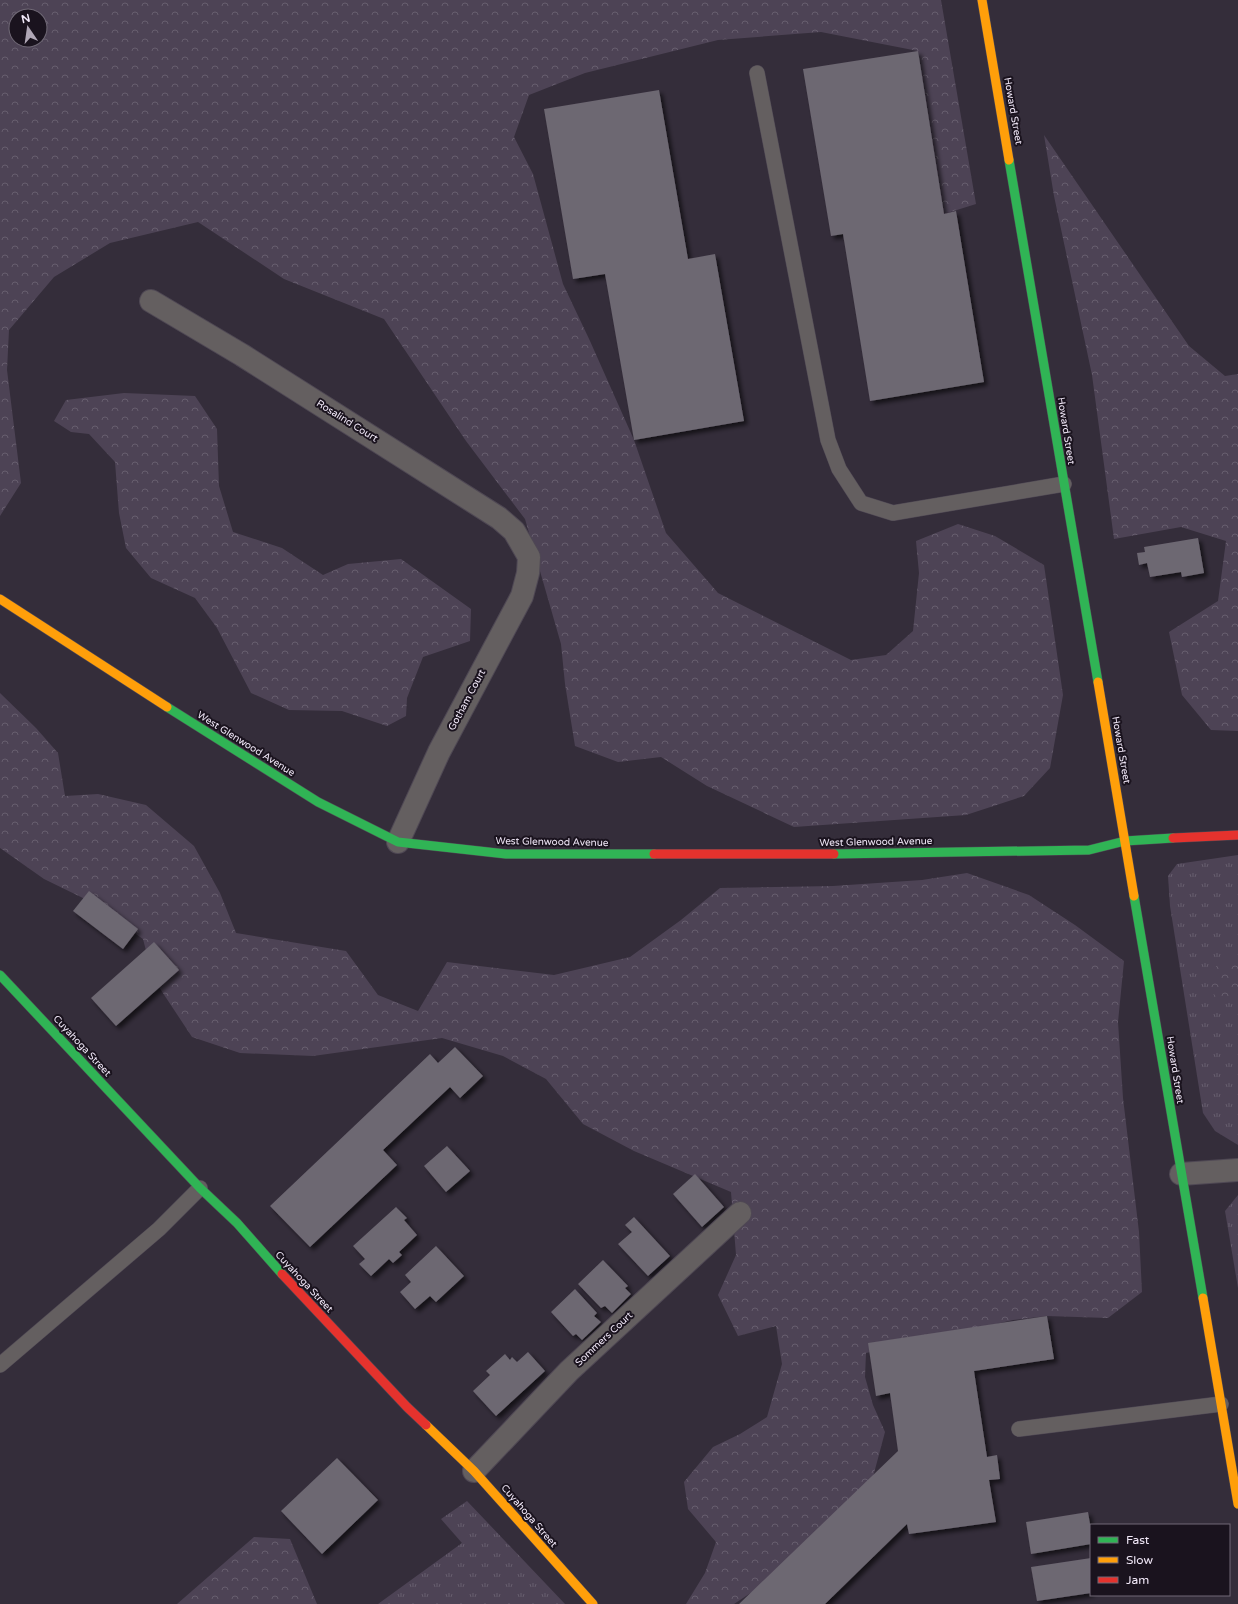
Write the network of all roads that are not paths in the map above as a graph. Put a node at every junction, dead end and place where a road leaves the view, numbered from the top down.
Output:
1 (982, 0) edge
2 (757, 72) dead end
3 (151, 301) dead end
4 (1064, 484) junction
5 (529, 557) joint
6 (0, 599) edge
7 (1238, 835) edge
8 (1125, 841) junction
9 (398, 842) junction
10 (0, 975) edge
11 (1238, 1170) edge
12 (1181, 1174) junction
13 (200, 1188) junction
14 (740, 1213) dead end
15 (0, 1365) edge
16 (1221, 1404) junction
17 (1019, 1429) dead end
18 (474, 1471) junction
19 (1238, 1504) edge
20 (593, 1604) edge

1 - 4 street, Howard Street
2 - 4 lane
3 - 5 street, Rosalind Court
4 - 8 street, Howard Street
5 - 9 street, Gotham Court
6 - 9 street, West Glenwood Avenue
7 - 8 street, West Glenwood Avenue
8 - 9 street, West Glenwood Avenue
8 - 12 street, Howard Street
10 - 13 street, Cuyahoga Street
11 - 12 street
12 - 16 street, Howard Street
13 - 15 lane
13 - 18 street, Cuyahoga Street
14 - 18 street, Sommers Court
16 - 17 lane
16 - 19 street, Howard Street
18 - 20 street, Cuyahoga Street

